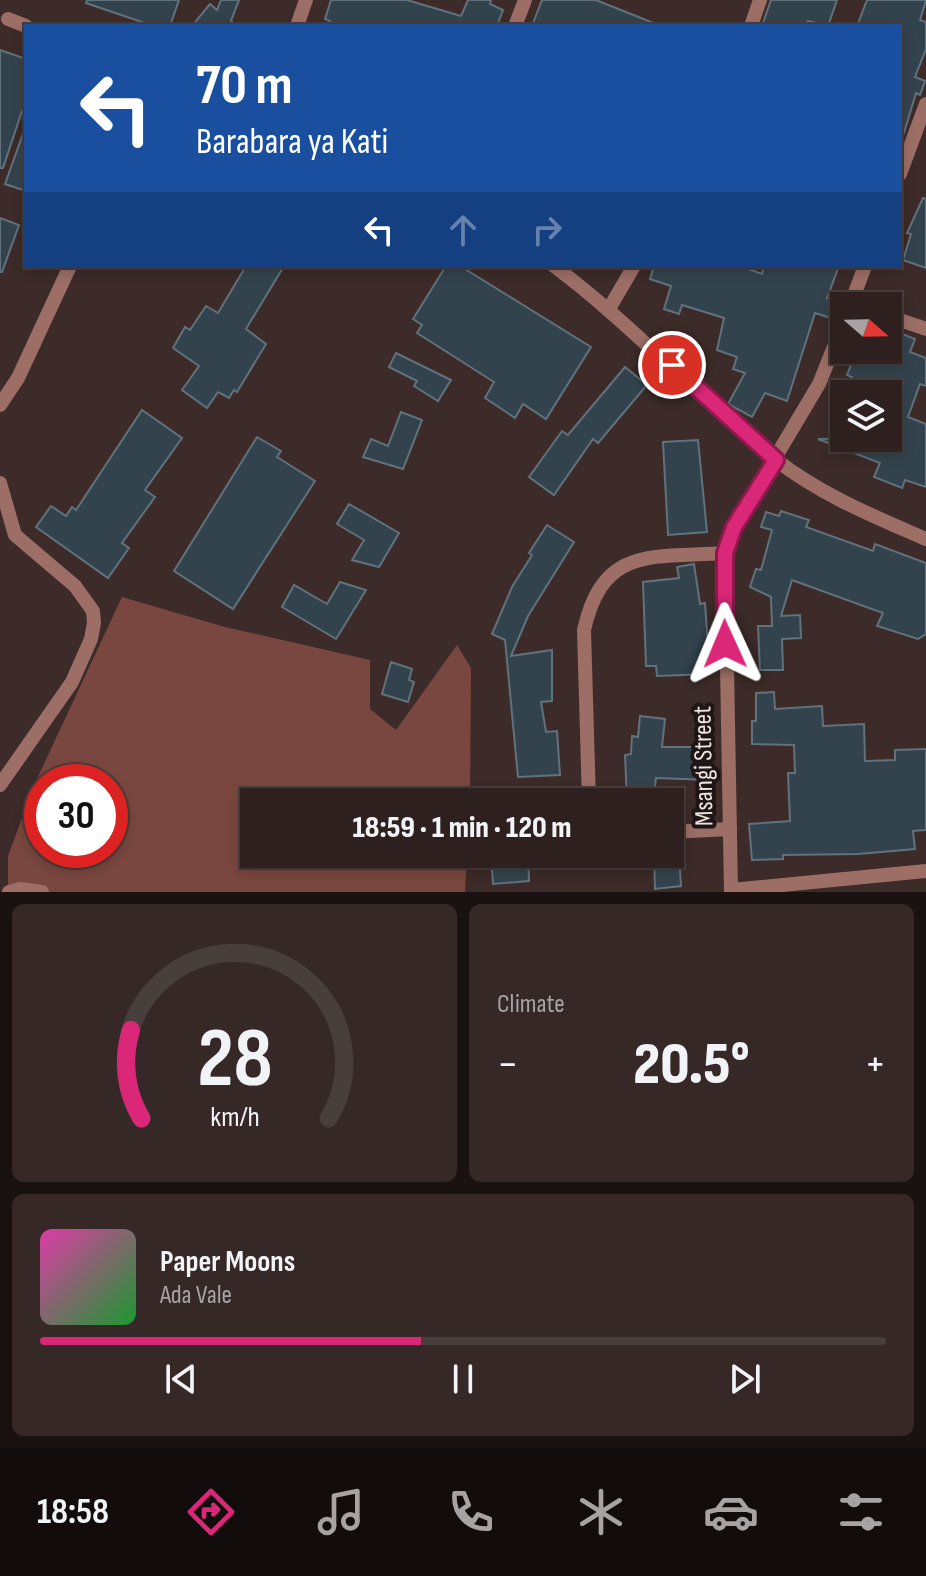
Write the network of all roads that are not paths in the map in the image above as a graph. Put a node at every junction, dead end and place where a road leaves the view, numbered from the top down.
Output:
1 (306, 0) edge
2 (525, 0) edge
3 (760, 0) edge
4 (8, 19) dead end
5 (298, 24) edge
6 (516, 24) edge
7 (752, 24) edge
8 (24, 25) edge
9 (926, 104) edge
10 (902, 169) edge
11 (69, 268) edge
12 (557, 268) edge
13 (633, 268) edge
14 (864, 268) edge
15 (858, 292) edge
16 (610, 307) junction
17 (902, 321) edge
18 (926, 329) edge
19 (830, 357) edge
20 (0, 405) edge
21 (776, 460) junction
22 (0, 483) edge
23 (926, 539) edge
24 (725, 553) junction
25 (0, 785) edge
26 (589, 788) edge
27 (730, 829) junction
28 (684, 831) edge
29 (926, 871) edge
30 (731, 891) edge
31 (9, 892) edge
32 (42, 892) edge

1 - 5 street
2 - 6 street
3 - 7 street
4 - 8 street
9 - 10 street
11 - 20 street
12 - 16 street
13 - 16 street
14 - 15 street
16 - 21 street
17 - 18 street
19 - 21 street, Msangi Street
21 - 23 street
21 - 24 street, Msangi Street
22 - 25 street
24 - 26 street
24 - 27 street, Msangi Street
27 - 28 street
27 - 30 street, Msangi Street
29 - 30 street
31 - 32 street

